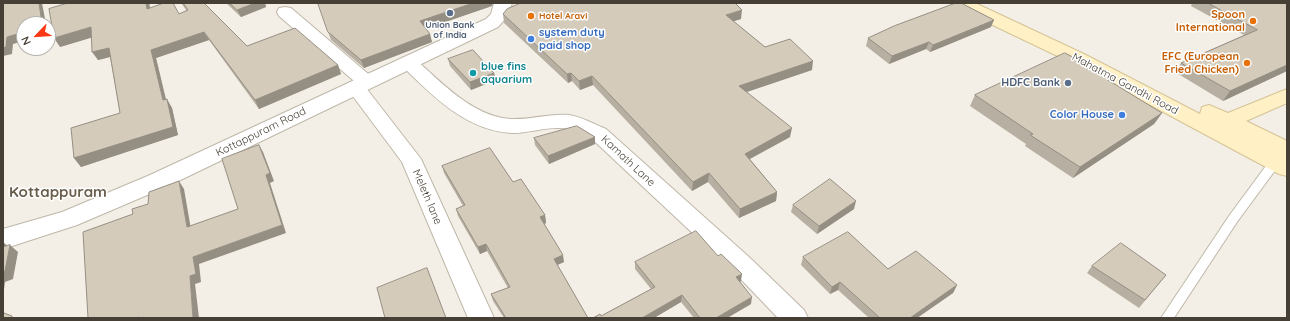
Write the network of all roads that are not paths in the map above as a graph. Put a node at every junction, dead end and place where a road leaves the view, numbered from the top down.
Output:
1 (503, 3) edge
2 (961, 3) edge
3 (981, 3) edge
4 (286, 12) dead end
5 (408, 62) junction
6 (360, 85) junction
7 (1287, 94) edge
8 (1222, 127) junction
9 (1283, 160) edge
10 (3, 239) edge
11 (481, 318) edge
12 (795, 318) edge
13 (1167, 318) edge

1 - 5 street, Kottappuram Road
2 - 8 main road, Mahatma Gandhi Road
3 - 8 main road, Mahatma Gandhi Road
4 - 6 street, Meleth lane
5 - 6 street, Kottappuram Road
5 - 12 street, Kamath Lane
6 - 10 street, Kottappuram Road
6 - 11 street, Meleth lane
7 - 8 main road
8 - 9 main road, Mahatma Gandhi Road
9 - 13 lane

